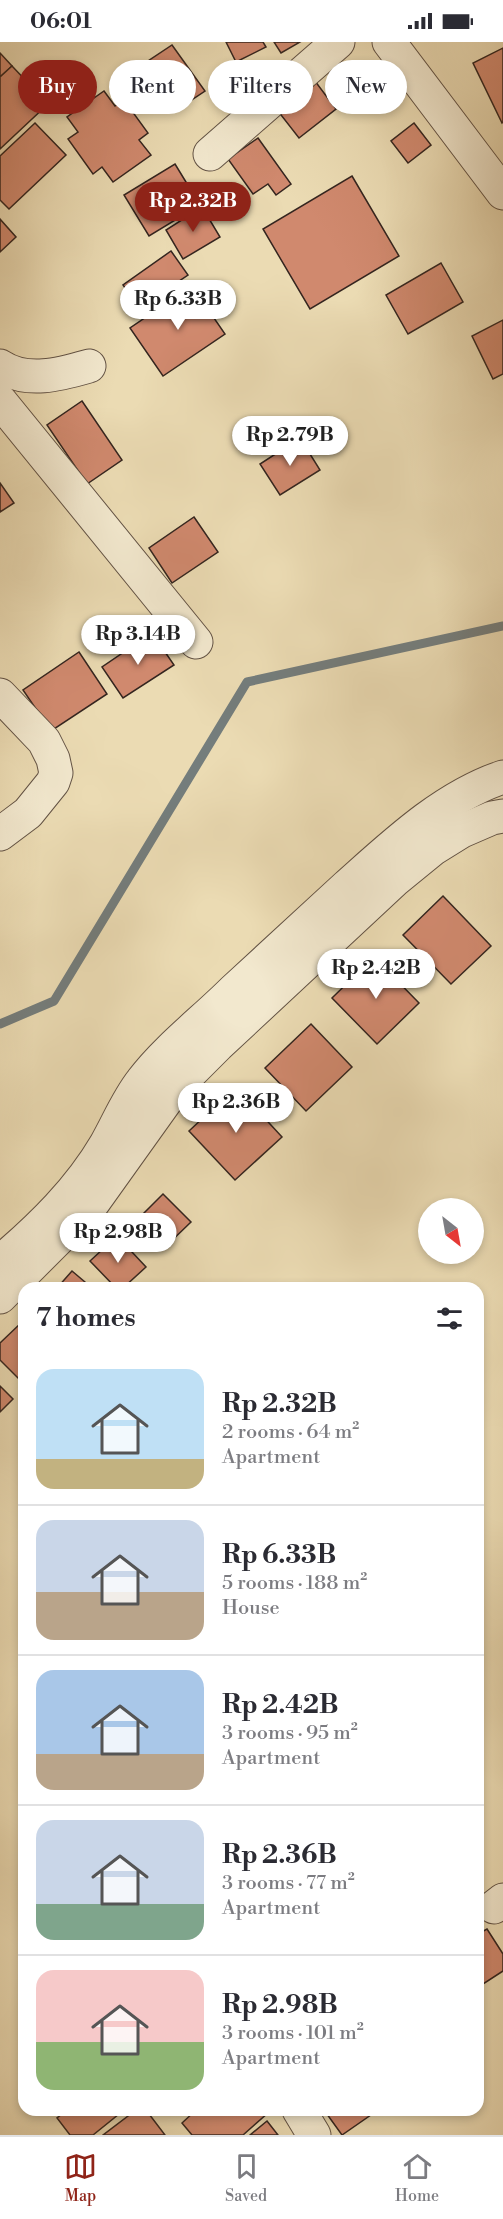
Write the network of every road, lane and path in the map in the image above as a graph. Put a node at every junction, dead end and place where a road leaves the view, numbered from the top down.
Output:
1 (338, 42) edge
2 (389, 42) edge
3 (210, 154) dead end
4 (503, 193) edge
5 (0, 366) edge
6 (89, 366) dead end
7 (0, 400) edge
8 (196, 642) dead end
9 (0, 695) edge
10 (503, 777) edge
11 (503, 816) edge
12 (0, 834) edge
13 (0, 1262) edge
14 (0, 1297) edge
15 (303, 2116) edge
16 (314, 2135) edge

1 - 3 street
2 - 4 street
5 - 6 street
7 - 8 street
9 - 12 street
10 - 13 street
11 - 14 street
15 - 16 street

